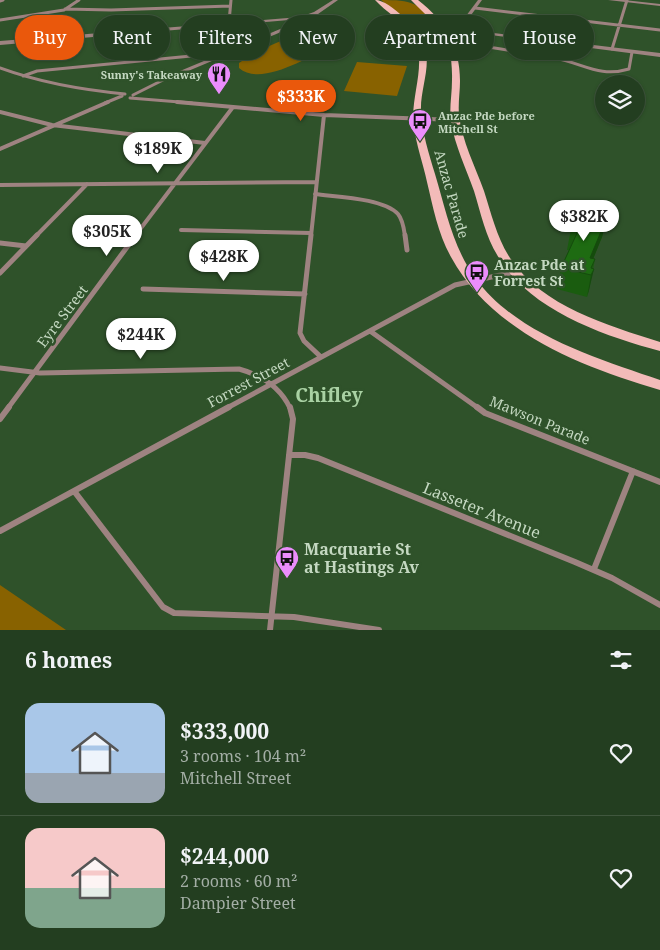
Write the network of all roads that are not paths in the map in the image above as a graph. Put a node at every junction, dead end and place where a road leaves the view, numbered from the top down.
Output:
1 (79, 0) edge
2 (231, 0) edge
3 (336, 0) edge
4 (342, 0) edge
5 (378, 0) edge
6 (410, 0) edge
7 (480, 0) edge
8 (610, 0) edge
9 (627, 1) edge
10 (416, 2) edge
11 (660, 5) edge
12 (230, 6) junction
13 (328, 6) junction
14 (475, 8) junction
15 (65, 9) junction
16 (229, 15) edge
17 (310, 15) edge
18 (395, 15) edge
19 (429, 15) edge
20 (470, 15) edge
21 (0, 20) edge
22 (619, 25) junction
23 (180, 28) edge
24 (660, 30) edge
25 (494, 34) edge
26 (0, 44) edge
27 (494, 48) edge
28 (612, 49) junction
29 (632, 52) junction
30 (660, 55) edge
31 (180, 57) edge
32 (212, 60) edge
33 (422, 60) edge
34 (456, 60) edge
35 (0, 68) edge
36 (23, 76) junction
37 (128, 96) junction
38 (232, 107) junction
39 (0, 112) edge
40 (324, 115) junction
41 (417, 119) junction
42 (455, 120) junction
43 (56, 126) junction
44 (205, 143) junction
45 (0, 149) edge
46 (316, 182) junction
47 (174, 183) junction
48 (87, 184) junction
49 (0, 185) edge
50 (315, 194) junction
51 (181, 230) dead end
52 (311, 233) junction
53 (0, 243) edge
54 (26, 246) junction
55 (407, 250) dead end
56 (514, 272) junction
57 (0, 273) edge
58 (471, 280) junction
59 (143, 290) dead end
60 (305, 294) junction
61 (370, 331) junction
62 (660, 347) edge
63 (322, 357) junction
64 (0, 368) edge
65 (34, 372) junction
66 (270, 384) junction
67 (660, 385) edge
68 (0, 419) edge
69 (289, 455) junction
70 (633, 471) junction
71 (660, 482) edge
72 (74, 492) junction
73 (0, 531) edge
74 (594, 570) junction
75 (660, 605) edge
76 (272, 617) junction
77 (270, 630) edge
78 (379, 630) edge

1 - 15 street
2 - 12 street
3 - 13 street
4 - 13 street
5 - 18 main road, Anzac Parade
6 - 10 main road
7 - 14 street
8 - 9 street
9 - 11 street
9 - 22 street
10 - 19 main road, Anzac Parade
12 - 15 street
12 - 16 street
13 - 17 street
14 - 20 street
14 - 22 street
15 - 21 street
22 - 24 street
22 - 28 street
23 - 26 street
25 - 28 street
27 - 29 street
28 - 29 street
29 - 30 street
31 - 36 street
32 - 37 street
33 - 41 main road, Anzac Parade
34 - 42 main road, Anzac Parade
35 - 36 street
36 - 37 street
37 - 38 street
37 - 43 street
38 - 40 street
38 - 44 street, Eyre Street
39 - 43 street
40 - 41 street
40 - 46 street
41 - 42 street
41 - 58 main road, Anzac Parade
42 - 56 main road, Anzac Parade
43 - 44 street
43 - 45 street
44 - 47 street, Eyre Street
46 - 47 street
46 - 50 street
47 - 48 street
47 - 65 street, Eyre Street
48 - 49 street
48 - 54 street
50 - 52 street
50 - 55 street
51 - 52 street
52 - 60 street
53 - 54 street
54 - 57 street
56 - 58 street, Forrest Street
56 - 62 main road, Anzac Parade
58 - 61 street, Forrest Street
58 - 67 main road, Anzac Parade
59 - 60 street
60 - 63 street
61 - 63 street, Forrest Street
61 - 70 street, Mawson Parade
63 - 66 street, Forrest Street
64 - 65 street
65 - 66 street
65 - 68 street, Eyre Street
66 - 69 street
66 - 72 street, Forrest Street
69 - 74 street, Lasseter Avenue
69 - 76 street
70 - 71 street, Mawson Parade
70 - 74 street
72 - 73 street, Forrest Street
72 - 76 street
74 - 75 street, Lasseter Avenue
76 - 77 street
76 - 78 street

